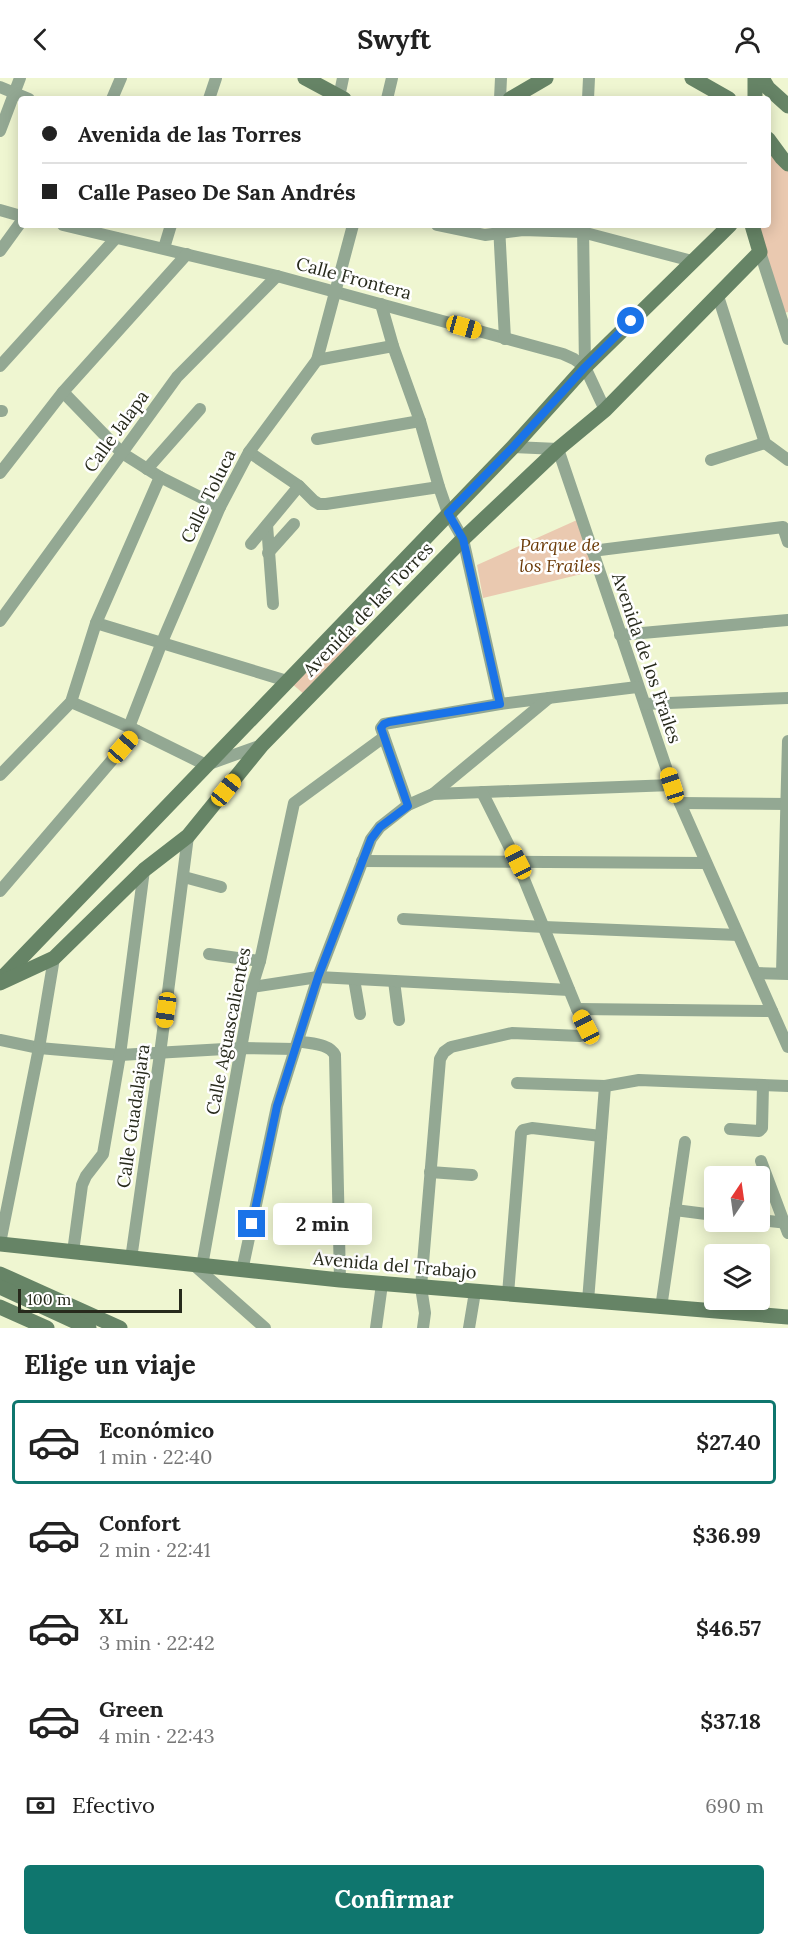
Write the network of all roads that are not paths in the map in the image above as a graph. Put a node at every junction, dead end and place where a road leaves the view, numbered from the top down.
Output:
1 (20, 78) edge
2 (121, 78) edge
3 (216, 78) edge
4 (305, 78) edge
5 (343, 78) edge
6 (392, 78) edge
7 (501, 78) edge
8 (546, 78) edge
9 (589, 78) edge
10 (692, 78) edge
11 (756, 78) edge
12 (762, 78) edge
13 (0, 87) edge
14 (14, 93) junction
15 (22, 96) edge
16 (113, 96) edge
17 (210, 96) edge
18 (338, 96) edge
19 (342, 96) edge
20 (388, 96) edge
21 (500, 96) edge
22 (515, 96) edge
23 (588, 96) edge
24 (724, 96) edge
25 (755, 96) edge
26 (788, 106) edge
27 (0, 131) edge
28 (771, 143) edge
29 (788, 164) edge
30 (0, 210) edge
31 (18, 215) edge
32 (18, 226) edge
33 (75, 228) edge
34 (170, 228) edge
35 (352, 228) edge
36 (450, 228) edge
37 (727, 228) edge
38 (753, 228) edge
39 (499, 229) edge
40 (583, 229) edge
41 (116, 238) junction
42 (164, 248) junction
43 (0, 251) edge
44 (760, 252) junction
45 (187, 254) junction
46 (692, 261) junction
47 (278, 276) junction
48 (334, 291) junction
49 (718, 296) junction
50 (381, 303) junction
51 (505, 339) junction
52 (788, 339) edge
53 (393, 346) junction
54 (317, 360) junction
55 (0, 366) edge
56 (585, 367) junction
57 (63, 392) junction
58 (200, 409) dead end
59 (604, 410) junction
60 (420, 421) junction
61 (317, 439) dead end
62 (765, 443) junction
63 (513, 447) junction
64 (558, 449) junction
65 (122, 453) junction
66 (249, 453) junction
67 (711, 460) dead end
68 (788, 460) edge
69 (147, 469) junction
70 (0, 473) edge
71 (160, 477) junction
72 (299, 486) junction
73 (439, 487) junction
74 (220, 507) junction
75 (448, 513) junction
76 (294, 524) dead end
77 (267, 525) junction
78 (463, 539) junction
79 (788, 542) edge
80 (251, 544) dead end
81 (592, 551) junction
82 (268, 553) junction
83 (273, 604) dead end
84 (1, 617) edge
85 (788, 620) edge
86 (96, 623) junction
87 (620, 634) junction
88 (162, 642) junction
89 (287, 681) junction
90 (637, 687) junction
91 (549, 698) junction
92 (788, 698) edge
93 (71, 702) junction
94 (500, 704) junction
95 (645, 704) junction
96 (133, 729) junction
97 (384, 730) junction
98 (788, 741) edge
99 (261, 745) junction
100 (206, 765) junction
101 (0, 775) edge
102 (672, 785) junction
103 (482, 792) junction
104 (433, 794) junction
105 (680, 803) junction
106 (787, 804) edge
107 (408, 806) junction
108 (188, 836) junction
109 (362, 861) junction
110 (518, 862) junction
111 (706, 863) junction
112 (144, 870) junction
113 (184, 877) junction
114 (221, 887) dead end
115 (0, 891) edge
116 (403, 919) dead end
117 (543, 927) junction
118 (738, 935) junction
119 (210, 954) dead end
120 (54, 958) junction
121 (260, 961) junction
122 (756, 974) junction
123 (785, 974) edge
124 (318, 977) junction
125 (354, 979) junction
126 (394, 981) junction
127 (0, 982) edge
128 (252, 987) junction
129 (569, 990) junction
130 (577, 1009) junction
131 (772, 1011) junction
132 (360, 1014) dead end
133 (399, 1020) dead end
134 (0, 1041) edge
135 (786, 1041) edge
136 (296, 1045) junction
137 (39, 1048) junction
138 (242, 1048) junction
139 (160, 1054) junction
140 (120, 1055) junction
141 (517, 1083) dead end
142 (763, 1085) junction
143 (605, 1086) junction
144 (788, 1086) edge
145 (730, 1129) dead end
146 (601, 1136) junction
147 (684, 1142) dead end
148 (761, 1161) dead end
149 (430, 1172) junction
150 (472, 1175) dead end
151 (675, 1210) junction
152 (704, 1214) edge
153 (770, 1222) edge
154 (787, 1226) edge
155 (0, 1244) edge
156 (73, 1252) junction
157 (131, 1258) junction
158 (199, 1266) junction
159 (242, 1271) junction
160 (0, 1274) edge
161 (340, 1280) junction
162 (382, 1284) junction
163 (0, 1287) edge
164 (421, 1287) junction
165 (475, 1292) junction
166 (508, 1294) junction
167 (0, 1296) edge
168 (588, 1301) junction
169 (0, 1307) edge
170 (661, 1308) junction
171 (788, 1317) edge
172 (47, 1328) edge
173 (70, 1328) edge
174 (89, 1328) edge
175 (120, 1328) edge
176 (265, 1328) edge
177 (376, 1328) edge
178 (423, 1328) edge
179 (470, 1328) edge

1 - 14 street
2 - 16 street
3 - 17 street
4 - 18 street
5 - 19 street
6 - 20 street
7 - 21 street
8 - 22 street
9 - 23 street
10 - 24 street
11 - 25 street
12 - 26 street
13 - 14 street
14 - 15 street
14 - 27 street
28 - 29 street
30 - 31 street
32 - 43 street
33 - 41 street, Calle Frontera
34 - 42 street
35 - 48 street, Calle Toluca
36 - 39 street
37 - 46 street, Avenida de las Torres
38 - 44 street
39 - 40 street
39 - 51 street
40 - 46 street
40 - 56 street
41 - 42 street, Calle Frontera
41 - 55 street
42 - 45 street, Calle Frontera
44 - 49 street, Avenida de las Torres
44 - 52 street
45 - 47 street, Calle Frontera
45 - 57 street
46 - 56 street, Avenida de las Torres
47 - 48 street, Calle Frontera
47 - 65 street, Calle Jalapa
48 - 50 street, Calle Frontera
48 - 54 street, Calle Toluca
49 - 59 street, Avenida de las Torres
49 - 62 street
50 - 51 street, Calle Frontera
50 - 53 street
51 - 56 street, Calle Frontera
53 - 54 street
53 - 60 street
54 - 66 street, Calle Toluca
56 - 59 street
56 - 63 street, Avenida de las Torres
57 - 65 street
57 - 70 street
58 - 69 street
59 - 64 street, Avenida de las Torres
60 - 61 street
60 - 73 street
62 - 67 street
62 - 68 street
63 - 64 street
63 - 75 street, Avenida de las Torres
64 - 78 street, Avenida de las Torres
64 - 81 street, Avenida de los Frailes
65 - 69 street
65 - 84 street, Calle Jalapa
66 - 72 street
66 - 74 street, Calle Toluca
69 - 71 street
71 - 74 street
71 - 86 street
72 - 73 street
72 - 77 street
73 - 75 street
74 - 88 street, Calle Toluca
75 - 78 street
75 - 89 street, Avenida de las Torres
76 - 82 street
77 - 80 street
77 - 82 street
78 - 94 street
78 - 99 street, Avenida de las Torres
79 - 81 street
81 - 87 street, Avenida de los Frailes
82 - 83 street
85 - 87 street
86 - 88 street
86 - 93 street
87 - 90 street, Avenida de los Frailes
88 - 89 street
88 - 96 street, Calle Toluca
89 - 100 street, Avenida de las Torres
90 - 91 street
90 - 95 street, Avenida de los Frailes
91 - 94 street
91 - 104 street
92 - 95 street
93 - 96 street
93 - 101 street
94 - 97 street
95 - 102 street, Avenida de los Frailes
96 - 100 street
96 - 115 street, Calle Toluca
97 - 107 street
97 - 121 street, Calle Aguascalientes
98 - 106 street
99 - 100 street
99 - 108 street, Avenida de las Torres
100 - 127 street, Avenida de las Torres
102 - 103 street
102 - 105 street, Avenida de los Frailes
103 - 104 street
103 - 110 street
104 - 107 street
105 - 106 street
105 - 111 street, Avenida de los Frailes
106 - 123 street
107 - 109 street
108 - 112 street, Avenida de las Torres
108 - 113 street, Calle Guadalajara
109 - 110 street
109 - 124 street
110 - 111 street
110 - 117 street
111 - 118 street, Avenida de los Frailes
112 - 120 street, Avenida de las Torres
112 - 140 street
113 - 114 street
113 - 139 street, Calle Guadalajara
116 - 117 street
117 - 118 street
117 - 129 street
118 - 122 street, Avenida de los Frailes
119 - 121 street
120 - 127 street, Avenida de las Torres
120 - 137 street
121 - 128 street, Calle Aguascalientes
122 - 123 street
122 - 131 street, Avenida de los Frailes
124 - 125 street
124 - 128 street
124 - 136 street
125 - 126 street
125 - 132 street
126 - 129 street
126 - 133 street
128 - 138 street, Calle Aguascalientes
129 - 130 street
130 - 131 street
130 - 149 street
131 - 135 street, Avenida de los Frailes
134 - 137 street
136 - 138 street
136 - 159 street
136 - 161 street
137 - 140 street
137 - 155 street
138 - 139 street
138 - 158 street, Calle Aguascalientes
139 - 140 street
139 - 157 street, Calle Guadalajara
140 - 156 street
141 - 143 street
142 - 143 street
142 - 144 street
142 - 145 street
143 - 146 street
146 - 166 street
146 - 168 street
147 - 151 street
148 - 154 street
149 - 150 street
149 - 164 street
151 - 152 street
151 - 170 street
153 - 154 street
155 - 156 street, Avenida del Trabajo
156 - 157 street, Avenida del Trabajo
157 - 158 street, Avenida del Trabajo
158 - 159 street, Avenida del Trabajo
158 - 176 street
159 - 161 street, Avenida del Trabajo
160 - 175 street
161 - 162 street, Avenida del Trabajo
162 - 164 street, Avenida del Trabajo
162 - 177 street
163 - 174 street
164 - 165 street, Avenida del Trabajo
164 - 178 street
165 - 166 street, Avenida del Trabajo
165 - 179 street
166 - 168 street, Avenida del Trabajo
167 - 173 street
168 - 170 street, Avenida del Trabajo
169 - 172 street
170 - 171 street, Avenida del Trabajo

